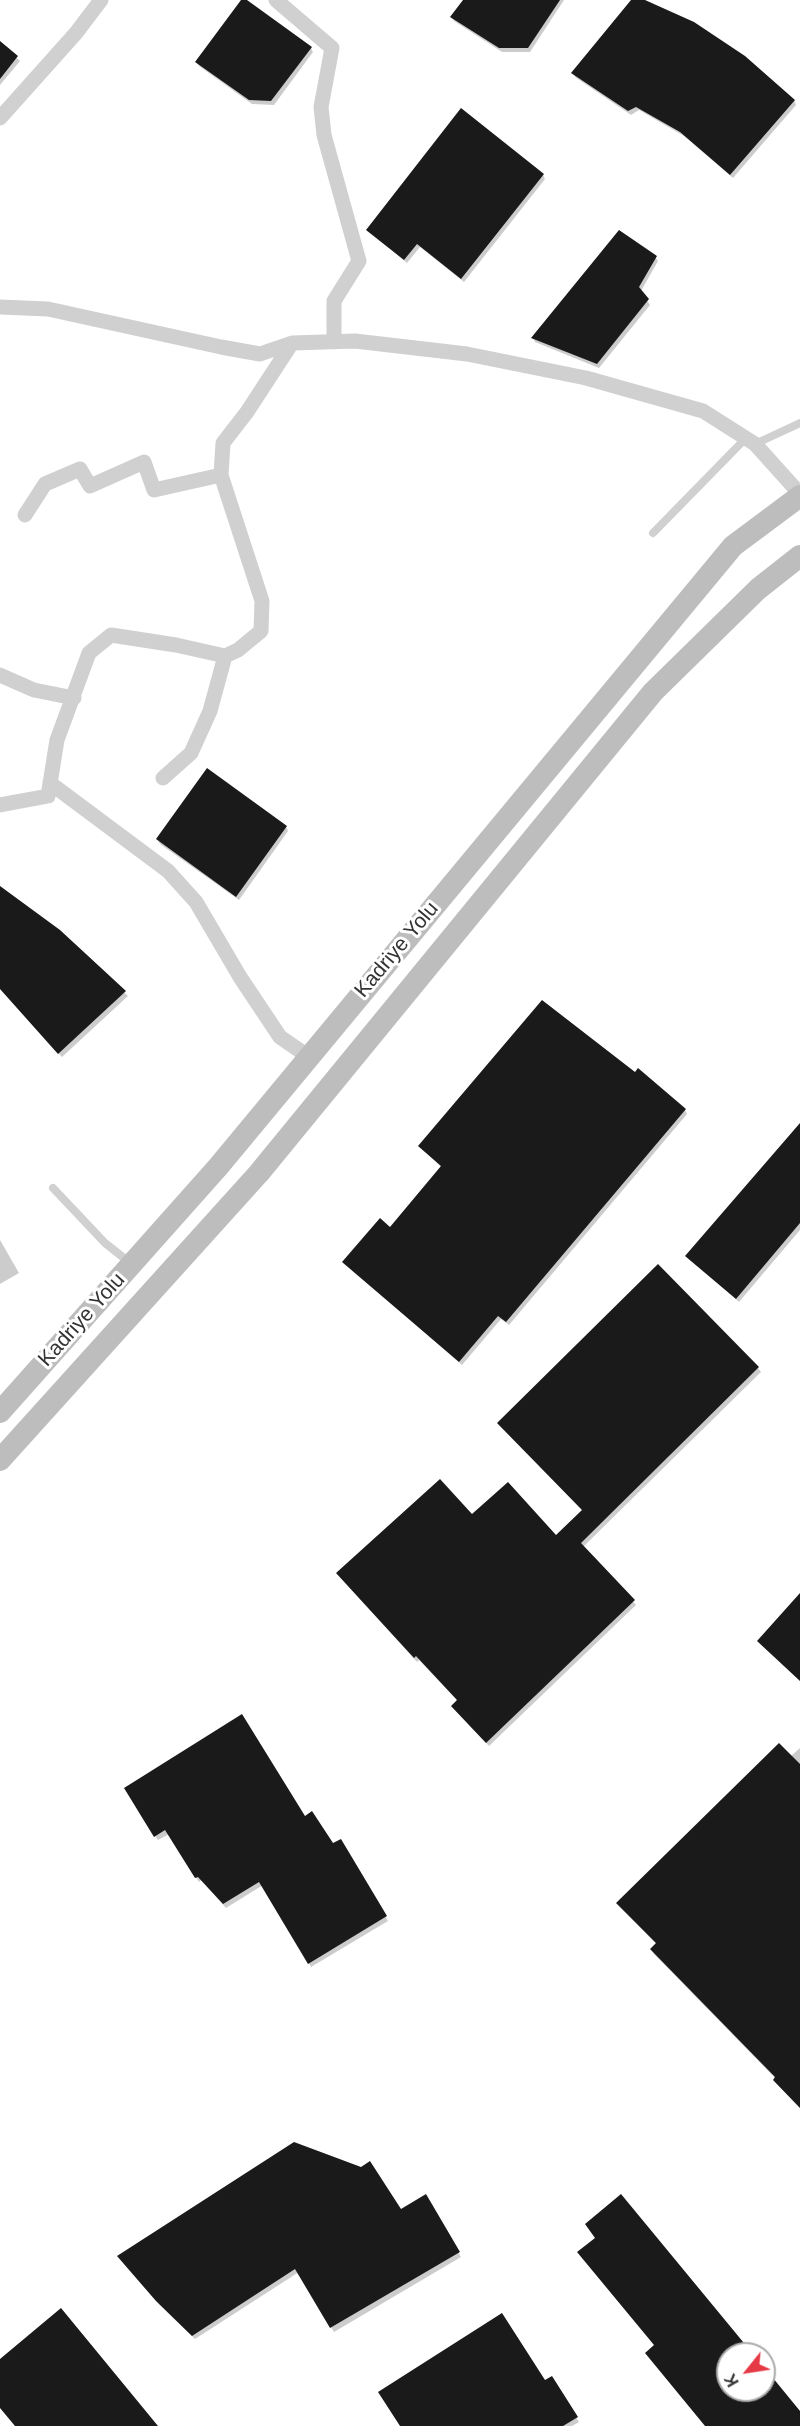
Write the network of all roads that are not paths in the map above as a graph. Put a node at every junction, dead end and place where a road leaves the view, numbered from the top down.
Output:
1 (101, 0) edge
2 (276, 0) edge
3 (0, 118) edge
4 (0, 308) edge
5 (334, 342) junction
6 (292, 343) junction
7 (800, 423) edge
8 (750, 441) junction
9 (221, 475) junction
10 (800, 495) edge
11 (25, 515) dead end
12 (653, 533) dead end
13 (800, 556) edge
14 (225, 656) junction
15 (0, 675) edge
16 (74, 698) junction
17 (163, 778) dead end
18 (50, 783) junction
19 (0, 805) edge
20 (309, 1057) junction
21 (53, 1188) dead end
22 (132, 1264) junction
23 (0, 1412) edge
24 (0, 1460) edge

1 - 3 street
2 - 5 street
4 - 6 street
5 - 6 street
5 - 8 street
6 - 9 street
7 - 8 lane
8 - 10 street
8 - 12 lane
9 - 11 street
9 - 14 street
10 - 20 main road, Kadriye Yolu
13 - 24 main road, Kadriye Yolu
14 - 16 street
14 - 17 street
15 - 16 street
16 - 18 street
18 - 19 street
18 - 20 street
20 - 22 main road, Kadriye Yolu
21 - 22 lane
22 - 23 main road, Kadriye Yolu

